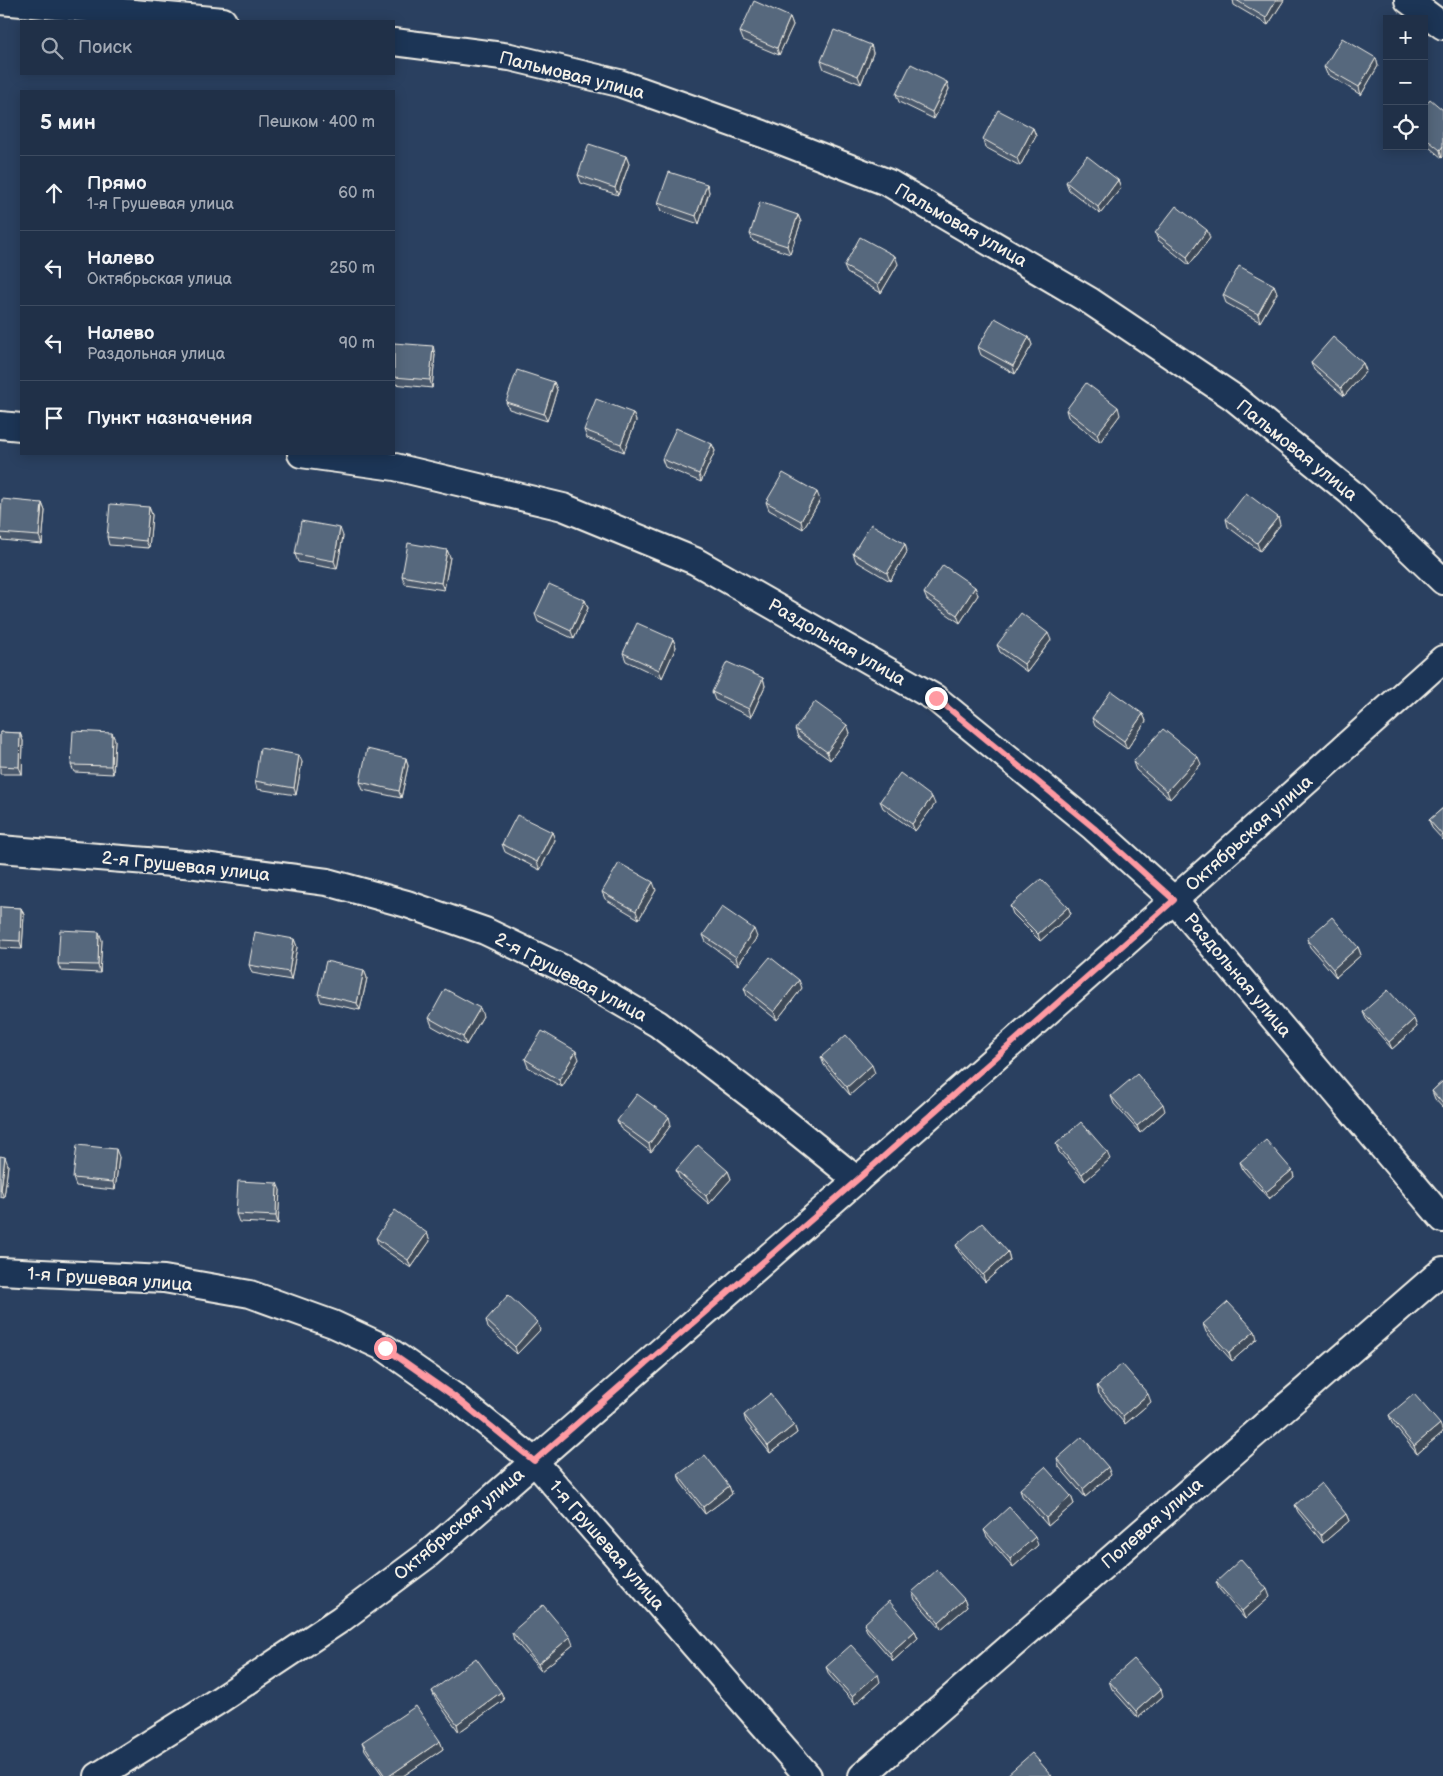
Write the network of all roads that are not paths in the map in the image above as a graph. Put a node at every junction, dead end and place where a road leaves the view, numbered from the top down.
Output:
1 (1408, 0) edge
2 (0, 1) edge
3 (212, 20) edge
4 (1443, 26) edge
5 (395, 42) edge
6 (0, 425) edge
7 (20, 427) edge
8 (308, 455) edge
9 (1443, 581) edge
10 (1443, 659) edge
11 (0, 849) edge
12 (1174, 900) junction
13 (857, 1180) junction
14 (1443, 1219) edge
15 (1443, 1270) edge
16 (0, 1271) edge
17 (534, 1461) junction
18 (98, 1776) edge
19 (808, 1776) edge
20 (862, 1776) edge

1 - 4 street
2 - 3 street
5 - 9 street, Пальмовая улица
6 - 7 street
8 - 12 street, Раздольная улица
10 - 12 street, Октябрьская улица
11 - 13 street, 2-я Грушевая улица
12 - 13 street, Октябрьская улица
12 - 14 street, Раздольная улица
13 - 17 street, Октябрьская улица
15 - 20 street, Полевая улица
16 - 17 street, 1-я Грушевая улица
17 - 18 street, Октябрьская улица
17 - 19 street, 1-я Грушевая улица

